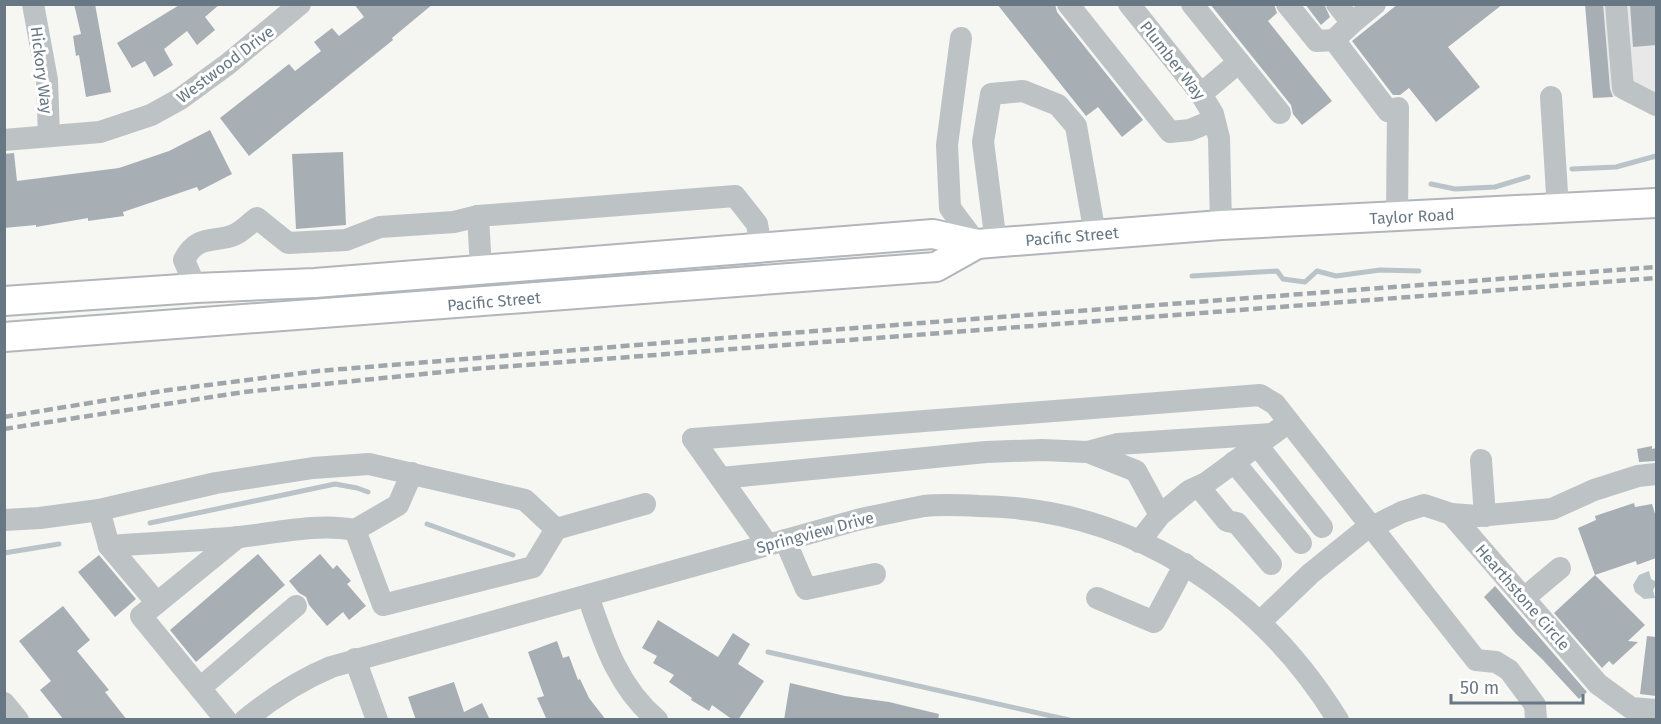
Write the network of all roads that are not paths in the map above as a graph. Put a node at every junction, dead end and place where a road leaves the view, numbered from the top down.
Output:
1 (33, 4) edge
2 (300, 4) edge
3 (1068, 4) edge
4 (1129, 4) edge
5 (1192, 4) edge
6 (1287, 4) edge
7 (1337, 4) edge
8 (1375, 4) edge
9 (1616, 4) edge
10 (1352, 23) junction
11 (961, 38) dead end
12 (1334, 40) junction
13 (1239, 62) junction
14 (1201, 94) junction
15 (1551, 97) dead end
16 (1656, 105) edge
17 (1280, 113) dead end
18 (1214, 120) junction
19 (49, 136) junction
20 (4, 140) edge
21 (1656, 203) edge
22 (1558, 209) junction
23 (478, 216) junction
24 (1397, 216) junction
25 (1221, 225) junction
26 (1167, 229) joint
27 (1095, 234) junction
28 (987, 243) junction
29 (761, 247) junction
30 (481, 269) junction
31 (832, 275) junction
32 (680, 285) junction
33 (196, 288) junction
34 (555, 297) junction
35 (4, 301) edge
36 (263, 317) junction
37 (114, 330) junction
38 (4, 337) edge
39 (1273, 434) junction
40 (1088, 452) junction
41 (1481, 460) dead end
42 (1234, 462) junction
43 (412, 473) junction
44 (1656, 474) edge
45 (721, 478) junction
46 (1199, 487) junction
47 (645, 504) dead end
48 (99, 510) junction
49 (1451, 514) junction
50 (1160, 515) junction
51 (1485, 516) junction
52 (4, 520) edge
53 (1322, 526) dead end
54 (1372, 527) junction
55 (556, 529) junction
56 (355, 530) junction
57 (238, 537) junction
58 (776, 542) junction
59 (1139, 542) junction
60 (1301, 543) dead end
61 (109, 546) junction
62 (1185, 564) junction
63 (1271, 564) dead end
64 (1560, 568) dead end
65 (875, 574) dead end
66 (588, 596) junction
67 (1097, 598) dead end
68 (1524, 598) junction
69 (157, 603) junction
70 (296, 606) dead end
71 (1260, 622) junction
72 (355, 659) junction
73 (200, 688) junction
74 (4, 703) edge
75 (1656, 710) edge
76 (18, 720) edge
77 (226, 720) edge
78 (245, 720) edge
79 (377, 720) edge
80 (657, 720) edge
81 (1338, 720) edge
82 (1536, 720) edge

1 - 19 street, Hickory Way
2 - 19 street, Westwood Drive
3 - 18 street
4 - 14 street, Plumber Way
5 - 13 street
6 - 12 street
7 - 10 street
8 - 10 street
9 - 16 street
10 - 12 street
11 - 28 street
12 - 24 street
13 - 14 street
13 - 17 street
14 - 18 street, Plumber Way
15 - 22 street
18 - 25 street, Plumber Way
19 - 20 street, Westwood Drive
21 - 22 main road, Taylor Road
22 - 24 main road, Taylor Road
23 - 29 street
23 - 30 street
23 - 33 street
24 - 25 main road, Taylor Road
25 - 26 main road, Taylor Road
26 - 27 main road, Pacific Street
27 - 28 main road, Pacific Street
27 - 28 street
28 - 29 main road, Pacific Street
28 - 31 main road, Pacific Street
29 - 30 main road, Pacific Street
29 - 31 main road
29 - 32 main road
30 - 33 main road, Pacific Street
30 - 34 main road
31 - 32 main road, Pacific Street
32 - 34 main road, Pacific Street
33 - 35 main road, Pacific Street
33 - 36 main road
33 - 37 main road
34 - 36 main road, Pacific Street
36 - 37 main road, Pacific Street
37 - 38 main road, Pacific Street
39 - 40 street
39 - 42 street
39 - 45 street
39 - 53 street
39 - 54 street
40 - 45 street
40 - 50 street
41 - 51 street
42 - 46 street
42 - 60 street
43 - 48 street
43 - 55 street
43 - 56 street
44 - 51 street, Hearthstone Circle
45 - 58 street
46 - 50 street
46 - 63 street
47 - 55 street
48 - 52 street
48 - 61 street
49 - 51 street, Hearthstone Circle
49 - 54 street, Hearthstone Circle
49 - 68 street, Hearthstone Circle
50 - 59 street
54 - 71 street, Hearthstone Circle
54 - 82 street
55 - 56 street
56 - 57 street
57 - 61 street
57 - 69 street
58 - 59 street, Springview Drive
58 - 65 street
58 - 66 street, Springview Drive
59 - 62 street, Springview Drive
61 - 69 street
62 - 67 street
62 - 71 street, Springview Drive
64 - 68 street
66 - 72 street, Springview Drive
66 - 80 street
68 - 75 street, Hearthstone Circle
69 - 73 street
70 - 73 street
71 - 81 street, Springview Drive
72 - 78 street, Springview Drive
72 - 79 street
73 - 77 street
74 - 76 street

